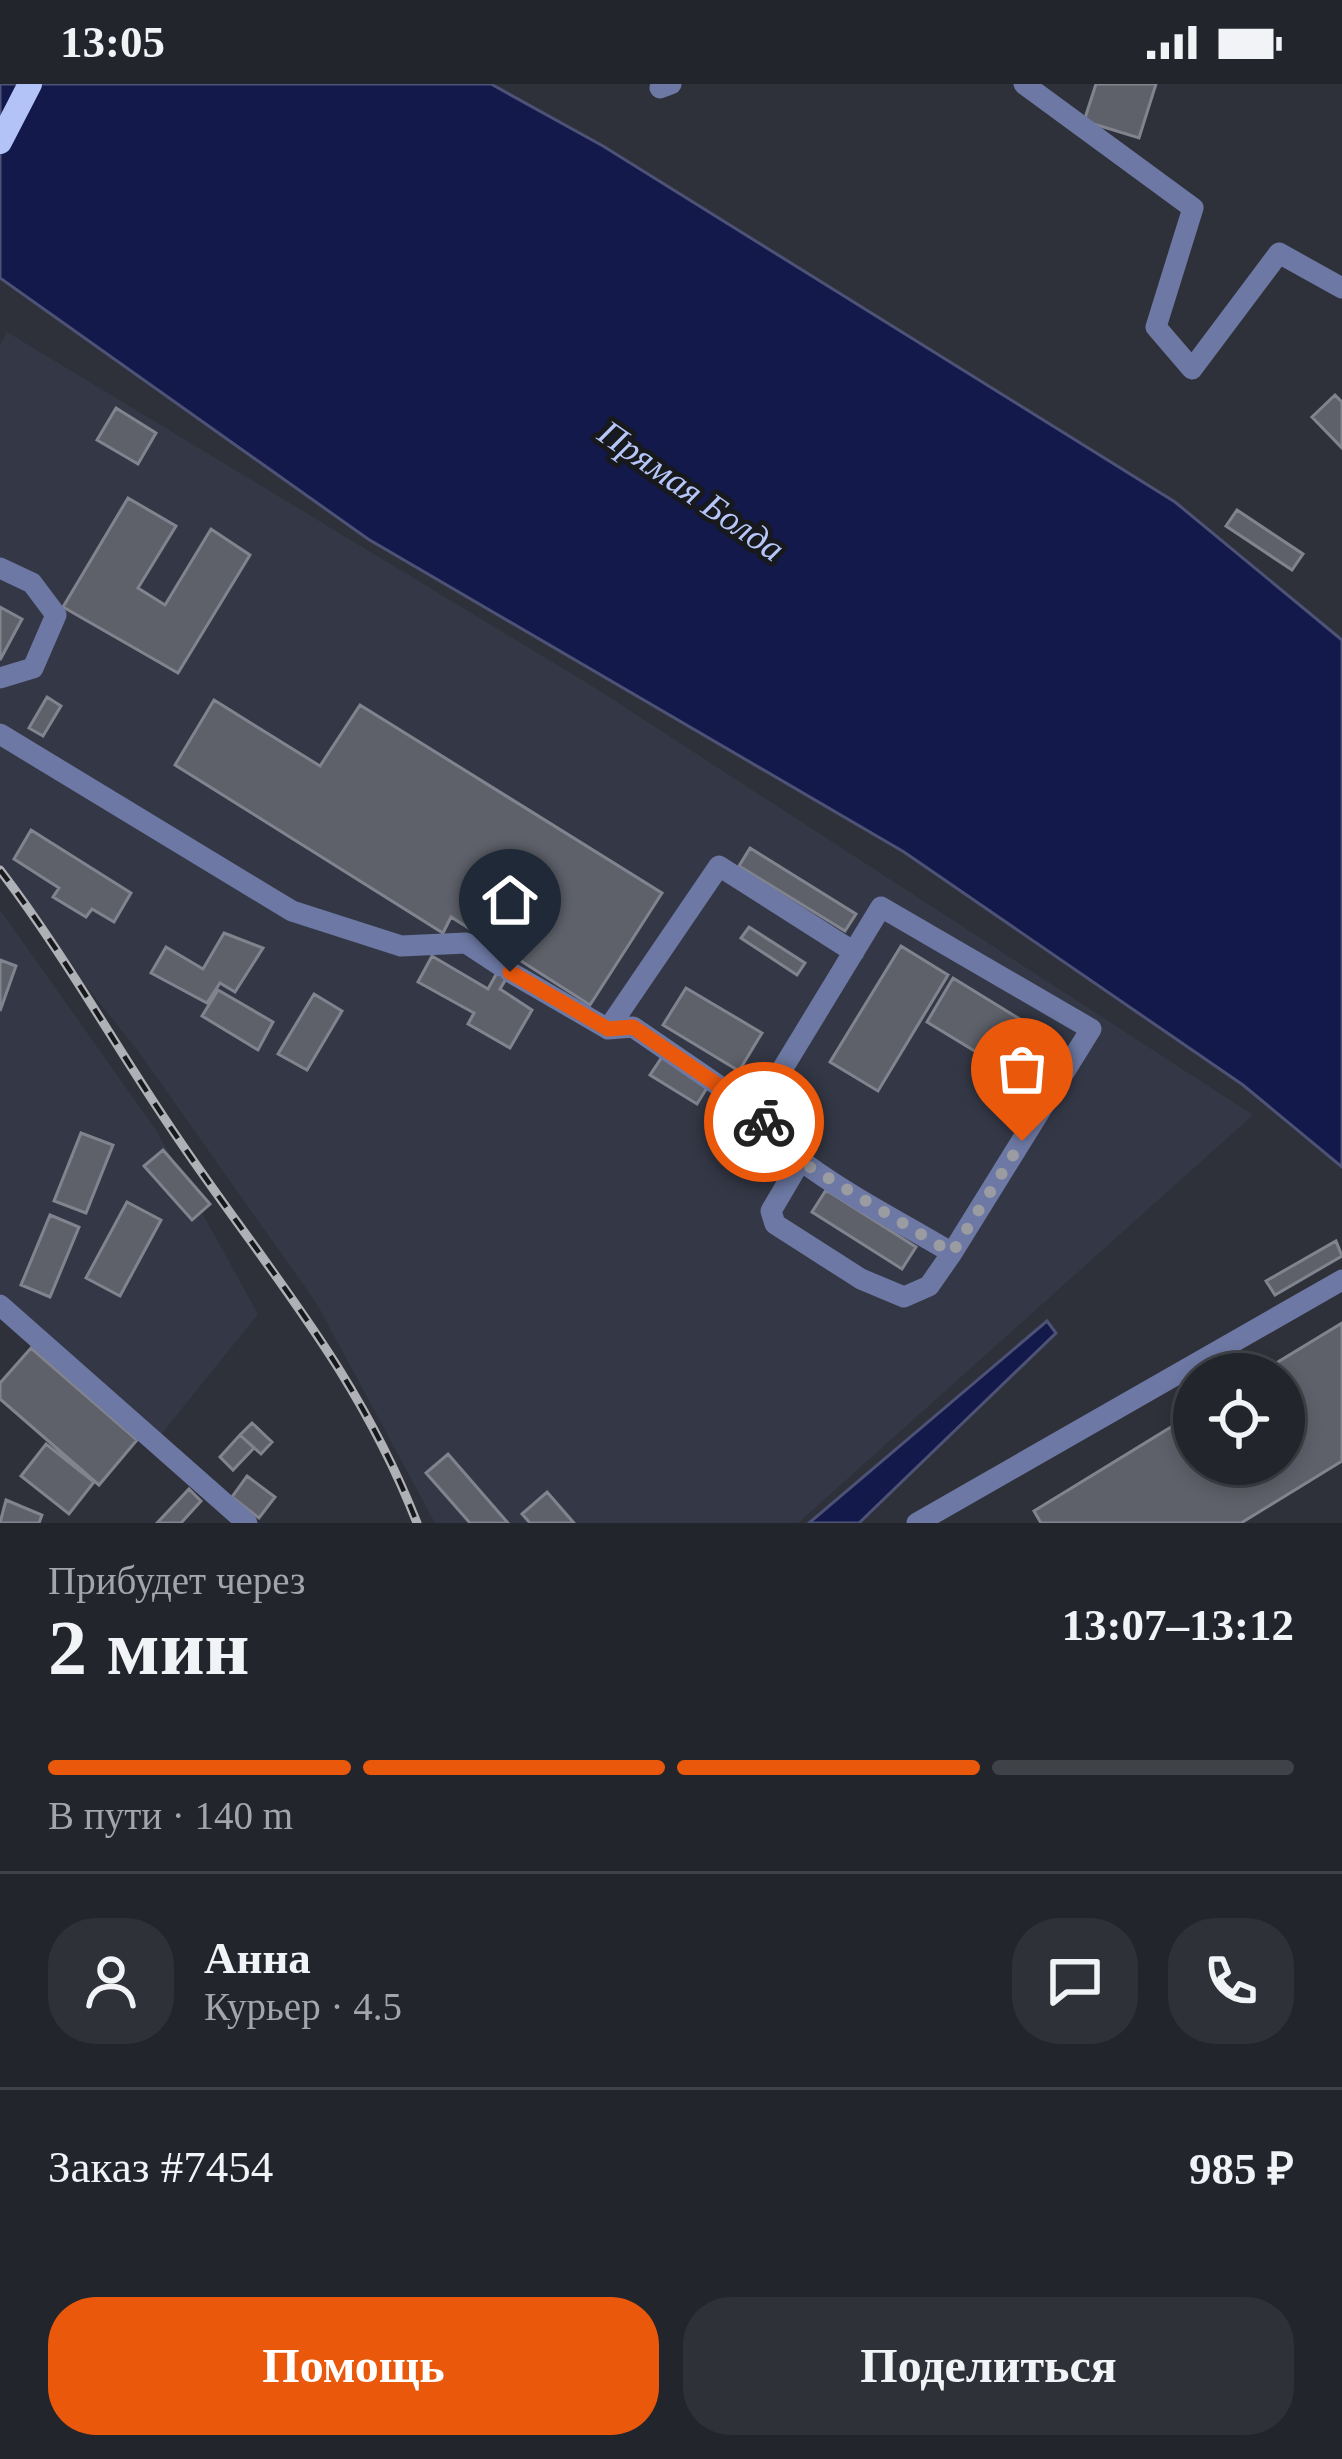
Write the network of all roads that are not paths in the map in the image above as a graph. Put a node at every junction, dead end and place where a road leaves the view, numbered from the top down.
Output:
1 (30, 84) edge
2 (1024, 84) edge
3 (0, 142) edge
4 (1342, 288) edge
5 (0, 568) edge
6 (0, 678) edge
7 (0, 734) edge
8 (854, 952) junction
9 (608, 1029) junction
10 (755, 1114) junction
11 (801, 1160) junction
12 (952, 1253) junction
13 (1342, 1280) edge
14 (0, 1305) edge
15 (247, 1523) edge
16 (917, 1523) edge

1 - 3 main road
2 - 4 street
5 - 6 street
7 - 9 street
8 - 9 street
8 - 10 street
8 - 12 street
9 - 10 street
10 - 11 street
11 - 12 street
11 - 12 street
13 - 16 street
14 - 15 street

